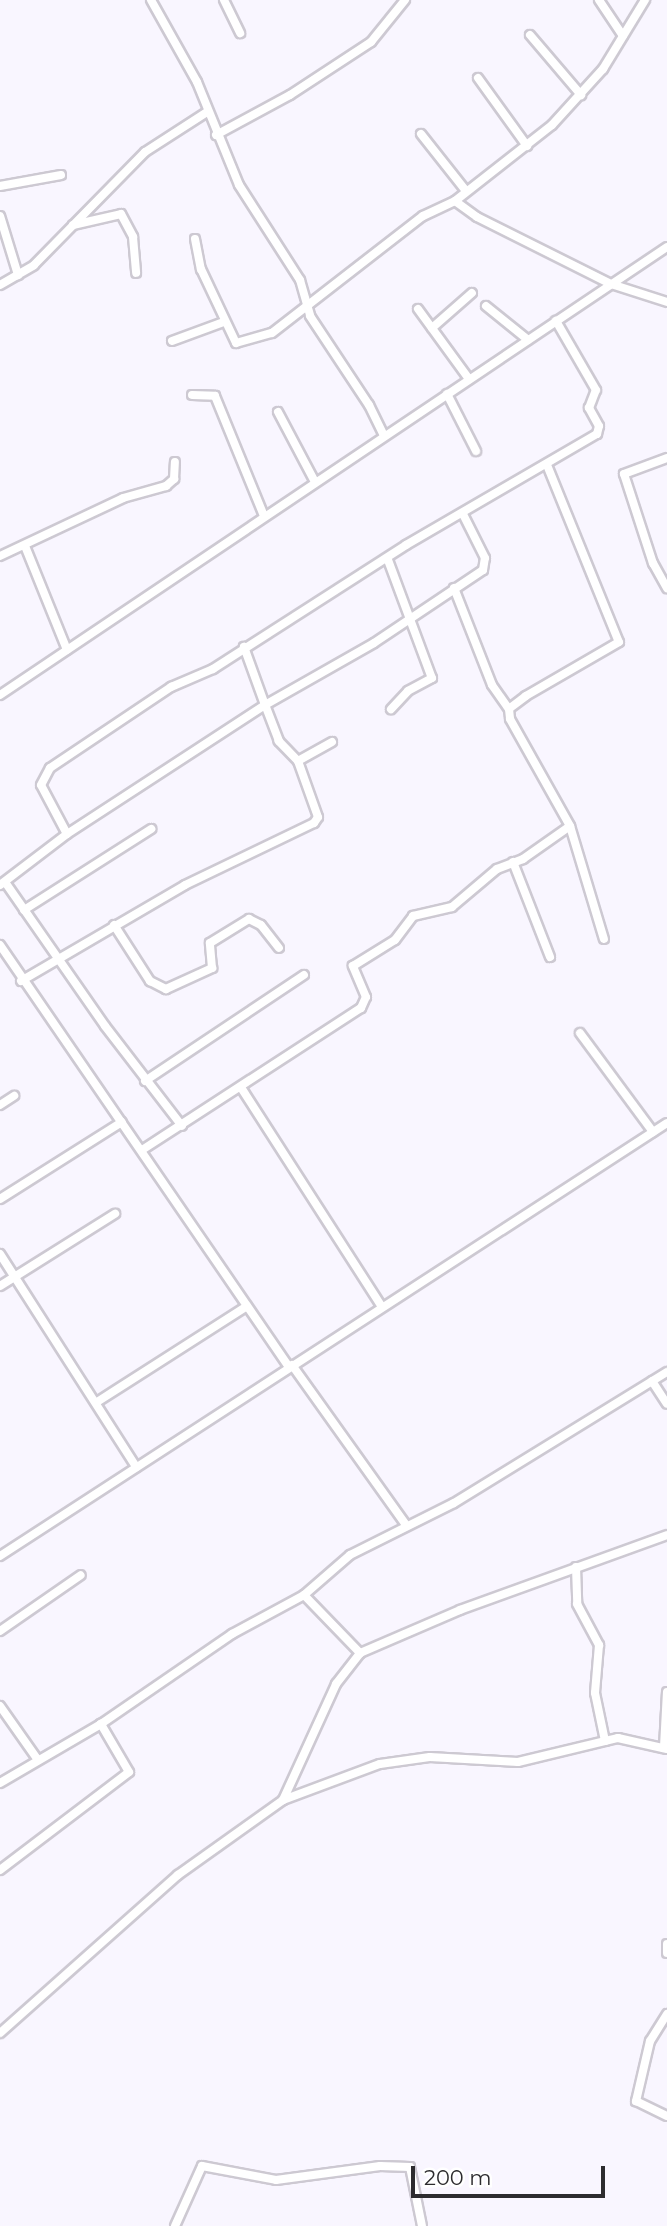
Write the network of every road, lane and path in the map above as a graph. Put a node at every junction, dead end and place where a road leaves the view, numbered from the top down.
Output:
1 (150, 0) edge
2 (224, 0) edge
3 (405, 0) edge
4 (599, 0) edge
5 (645, 0) edge
6 (240, 33) dead end
7 (530, 35) dead end
8 (623, 36) junction
9 (478, 78) dead end
10 (581, 95) junction
11 (207, 112) junction
12 (421, 134) dead end
13 (216, 135) junction
14 (527, 146) junction
15 (61, 175) dead end
16 (0, 187) edge
17 (466, 191) junction
18 (454, 201) junction
19 (0, 216) edge
20 (73, 225) junction
21 (195, 239) dead end
22 (667, 247) edge
23 (136, 273) dead end
24 (18, 275) junction
25 (611, 284) junction
26 (0, 285) edge
27 (472, 293) dead end
28 (667, 302) edge
29 (307, 304) junction
30 (486, 306) dead end
31 (418, 309) dead end
32 (556, 321) junction
33 (224, 322) junction
34 (432, 328) junction
35 (528, 340) junction
36 (172, 341) dead end
37 (469, 379) junction
38 (447, 394) junction
39 (192, 395) dead end
40 (278, 412) dead end
41 (384, 436) junction
42 (476, 451) dead end
43 (667, 457) edge
44 (175, 462) dead end
45 (547, 465) junction
46 (315, 482) junction
47 (463, 514) junction
48 (264, 516) junction
49 (25, 546) junction
50 (0, 556) edge
51 (388, 560) junction
52 (454, 588) junction
53 (667, 588) edge
54 (412, 617) junction
55 (244, 647) junction
56 (67, 650) junction
57 (0, 695) edge
58 (265, 705) junction
59 (391, 709) dead end
60 (509, 709) junction
61 (332, 742) dead end
62 (298, 761) junction
63 (570, 826) junction
64 (151, 830) dead end
65 (67, 834) junction
66 (513, 862) junction
67 (2, 884) edge
68 (24, 909) junction
69 (114, 925) junction
70 (604, 939) dead end
71 (0, 945) edge
72 (279, 948) dead end
73 (550, 957) dead end
74 (58, 959) junction
75 (304, 975) dead end
76 (21, 981) junction
77 (580, 1034) dead end
78 (145, 1081) junction
79 (242, 1088) junction
80 (14, 1096) dead end
81 (0, 1105) edge
82 (122, 1122) junction
83 (667, 1123) edge
84 (182, 1126) junction
85 (653, 1132) junction
86 (142, 1150) junction
87 (0, 1199) edge
88 (115, 1214) dead end
89 (0, 1254) edge
90 (14, 1277) junction
91 (0, 1286) edge
92 (247, 1306) junction
93 (382, 1307) junction
94 (290, 1366) junction
95 (667, 1372) edge
96 (652, 1381) junction
97 (97, 1402) junction
98 (667, 1404) edge
99 (136, 1467) junction
100 (406, 1525) junction
101 (667, 1535) edge
102 (0, 1556) edge
103 (576, 1567) junction
104 (81, 1575) dead end
105 (304, 1595) junction
106 (0, 1631) edge
107 (360, 1653) junction
108 (667, 1692) edge
109 (0, 1706) edge
110 (101, 1724) junction
111 (605, 1741) junction
112 (666, 1748) edge
113 (38, 1760) junction
114 (0, 1783) edge
115 (283, 1800) junction
116 (0, 1870) edge
117 (667, 1944) edge
118 (667, 1953) edge
119 (667, 2014) edge
120 (0, 2033) edge
121 (667, 2116) edge
122 (173, 2224) edge
123 (422, 2226) edge

1 - 11 street
2 - 6 street
3 - 13 street
4 - 8 street
5 - 8 street
7 - 10 street
8 - 10 street
9 - 14 street
10 - 14 street
11 - 13 street
11 - 20 street
12 - 17 street
13 - 29 street
14 - 17 street
15 - 16 street
17 - 18 street
18 - 25 street
18 - 29 street
19 - 24 street
20 - 23 street
20 - 24 street
21 - 33 street
22 - 25 street
24 - 26 street
25 - 28 street
25 - 32 street
27 - 34 street
29 - 33 street
29 - 41 street
30 - 35 street
31 - 34 street
32 - 35 street
32 - 45 street
33 - 36 street
34 - 37 street
35 - 37 street
37 - 38 street
38 - 41 street
38 - 42 street
39 - 48 street
40 - 46 street
41 - 46 street
43 - 53 street
44 - 49 street
45 - 47 street
45 - 60 street
46 - 48 street
47 - 51 street
47 - 52 street
48 - 56 street
49 - 50 street
49 - 56 street
51 - 54 street
51 - 55 street
52 - 54 street
52 - 60 street
54 - 58 street
54 - 59 street
55 - 58 street
55 - 65 street
56 - 57 street
58 - 62 street
58 - 65 street
60 - 63 street
61 - 62 street
62 - 69 street
63 - 66 street
63 - 70 street
64 - 68 street
65 - 67 street
66 - 73 street
66 - 79 street
67 - 68 street
68 - 74 street
69 - 72 street
69 - 74 street
71 - 76 street
74 - 76 street
74 - 78 street
75 - 78 street
76 - 82 street
77 - 85 street
78 - 84 street
79 - 84 street
79 - 93 street
80 - 81 street
82 - 86 street
82 - 87 street
83 - 85 street
84 - 86 street
85 - 93 street
86 - 92 street
88 - 90 street
89 - 90 street
90 - 91 street
90 - 97 street
92 - 94 street
92 - 97 street
93 - 94 street
94 - 99 street
94 - 100 street
95 - 96 street
96 - 98 street
96 - 100 street
97 - 99 street
99 - 102 street
100 - 105 street
101 - 103 street
103 - 107 street
103 - 111 street
104 - 106 street
105 - 107 street
105 - 110 street
107 - 115 street
108 - 112 street
109 - 113 street
110 - 113 street
110 - 116 street
111 - 112 street
111 - 115 street
113 - 114 street
115 - 120 street
117 - 118 street
119 - 121 street
122 - 123 street

